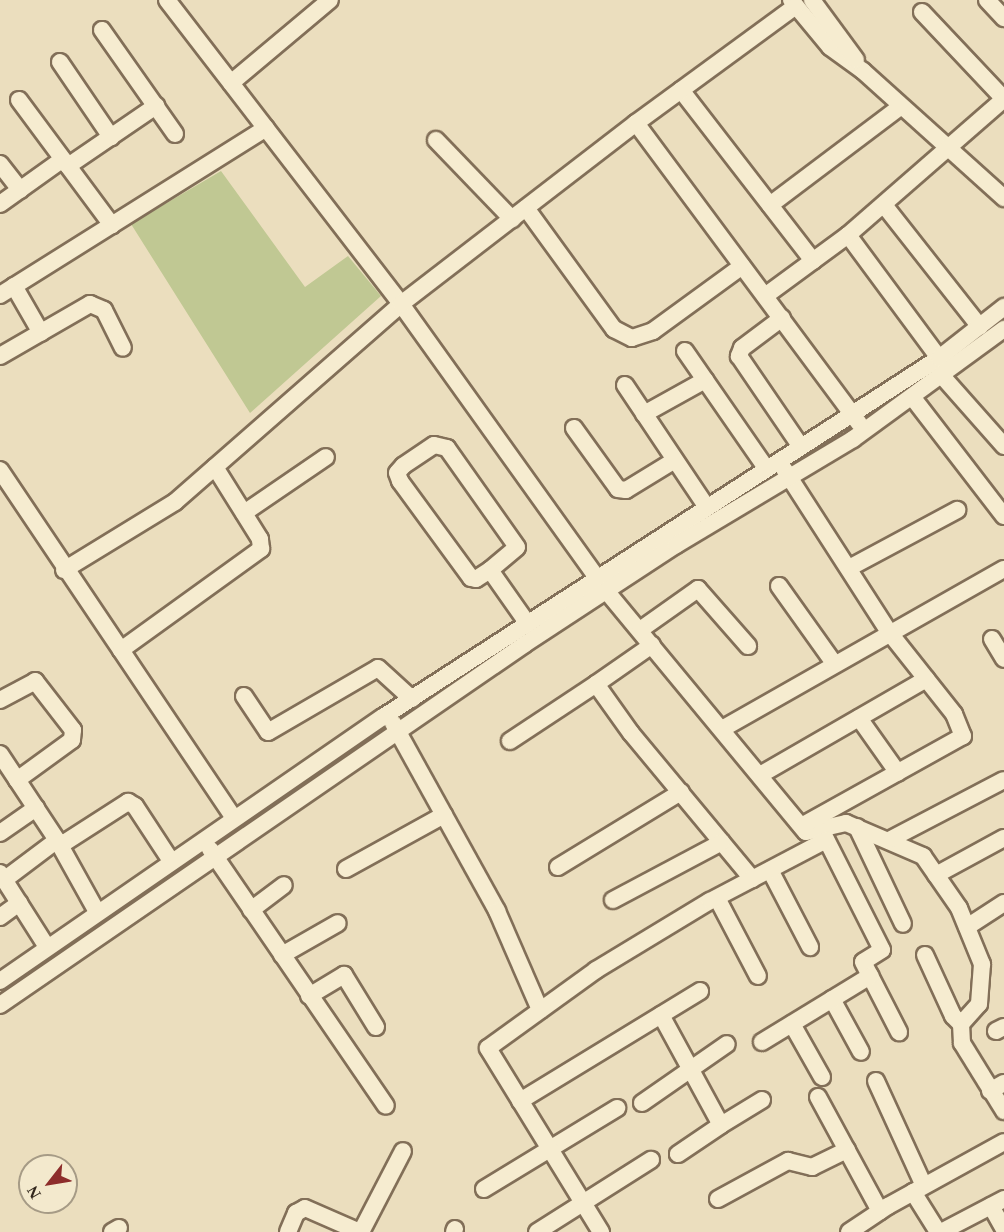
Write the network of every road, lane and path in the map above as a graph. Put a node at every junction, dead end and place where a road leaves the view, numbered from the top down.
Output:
1 (167, 0) edge
2 (330, 0) edge
3 (987, 0) edge
4 (800, 2) edge
5 (922, 12) dead end
6 (1004, 18) edge
7 (102, 30) dead end
8 (60, 62) dead end
9 (231, 83) junction
10 (681, 90) junction
11 (1004, 99) edge
12 (19, 100) dead end
13 (156, 106) junction
14 (900, 107) junction
15 (636, 123) junction
16 (266, 128) junction
17 (175, 134) dead end
18 (111, 137) junction
19 (436, 140) dead end
20 (948, 150) junction
21 (66, 163) junction
22 (0, 164) edge
23 (20, 190) junction
24 (1004, 198) edge
25 (0, 204) edge
26 (770, 205) junction
27 (884, 205) junction
28 (526, 208) junction
29 (512, 219) junction
30 (112, 225) junction
31 (848, 235) junction
32 (813, 261) junction
33 (742, 266) junction
34 (7, 291) edge
35 (765, 296) junction
36 (401, 304) junction
37 (1004, 307) edge
38 (782, 318) junction
39 (980, 327) junction
40 (1004, 329) edge
41 (41, 333) junction
42 (123, 348) dead end
43 (685, 351) dead end
44 (0, 356) edge
45 (939, 358) junction
46 (943, 377) junction
47 (705, 380) junction
48 (625, 385) dead end
49 (913, 398) junction
50 (644, 414) junction
51 (853, 414) junction
52 (574, 428) dead end
53 (865, 431) junction
54 (1004, 446) edge
55 (801, 447) junction
56 (326, 457) dead end
57 (675, 460) junction
58 (772, 464) junction
59 (214, 467) junction
60 (0, 470) edge
61 (789, 476) junction
62 (706, 506) junction
63 (957, 510) dead end
64 (244, 513) junction
65 (1004, 516) edge
66 (849, 568) junction
67 (1004, 569) edge
68 (64, 570) junction
69 (490, 570) junction
70 (604, 586) junction
71 (779, 586) dead end
72 (528, 624) junction
73 (640, 630) junction
74 (889, 632) junction
75 (992, 639) dead end
76 (652, 645) junction
77 (748, 646) dead end
78 (121, 650) junction
79 (1004, 658) edge
80 (834, 663) junction
81 (926, 679) junction
82 (596, 684) junction
83 (244, 696) dead end
84 (412, 699) junction
85 (0, 700) edge
86 (387, 714) junction
87 (859, 718) junction
88 (722, 729) junction
89 (399, 732) junction
90 (510, 741) dead end
91 (0, 754) edge
92 (898, 773) junction
93 (760, 775) junction
94 (18, 780) junction
95 (1004, 780) edge
96 (681, 792) junction
97 (36, 808) junction
98 (444, 814) junction
99 (234, 818) junction
100 (801, 826) junction
101 (857, 827) junction
102 (0, 833) edge
103 (824, 834) junction
104 (1004, 838) edge
105 (204, 839) junction
106 (891, 839) junction
107 (722, 842) junction
108 (59, 843) junction
109 (215, 857) junction
110 (171, 861) junction
111 (558, 867) dead end
112 (346, 869) dead end
113 (770, 870) junction
114 (936, 875) junction
115 (2, 876) edge
116 (752, 879) junction
117 (285, 885) dead end
118 (717, 898) junction
119 (613, 900) dead end
120 (19, 903) junction
121 (1004, 903) edge
122 (251, 910) junction
123 (97, 912) junction
124 (0, 917) edge
125 (338, 923) dead end
126 (903, 924) dead end
127 (967, 927) junction
128 (47, 947) junction
129 (810, 947) dead end
130 (282, 954) junction
131 (925, 955) dead end
132 (758, 976) dead end
133 (870, 976) junction
134 (0, 981) edge
135 (700, 991) dead end
136 (309, 996) junction
137 (832, 999) junction
138 (0, 1005) edge
139 (540, 1010) junction
140 (661, 1015) junction
141 (792, 1023) junction
142 (961, 1024) junction
143 (376, 1027) dead end
144 (899, 1032) dead end
145 (762, 1042) dead end
146 (727, 1044) dead end
147 (861, 1052) dead end
148 (690, 1068) junction
149 (822, 1077) dead end
150 (876, 1081) dead end
151 (997, 1087) edge
152 (818, 1097) dead end
153 (762, 1100) dead end
154 (520, 1101) junction
155 (642, 1103) dead end
156 (386, 1106) dead end
157 (617, 1108) dead end
158 (1004, 1111) edge
159 (721, 1125) junction
160 (1004, 1143) edge
161 (547, 1148) junction
162 (847, 1150) junction
163 (403, 1151) dead end
164 (678, 1154) dead end
165 (651, 1160) dead end
166 (484, 1189) dead end
167 (919, 1189) junction
168 (718, 1198) dead end
169 (997, 1202) edge
170 (583, 1204) junction
171 (880, 1211) junction
172 (1004, 1229) edge
173 (288, 1232) edge
174 (361, 1232) edge
175 (537, 1232) edge
176 (601, 1232) edge
177 (849, 1232) edge
178 (939, 1232) edge

1 - 9 street
2 - 9 street
3 - 6 street
4 - 10 street
4 - 14 street
5 - 11 street
7 - 13 street
8 - 18 street
9 - 16 street
10 - 15 street
10 - 26 street
11 - 20 street
12 - 21 street
13 - 17 street
13 - 18 street
14 - 20 street
14 - 26 street
15 - 28 street
15 - 33 street
16 - 30 street
16 - 36 street
18 - 21 street
19 - 29 street
20 - 24 street
20 - 27 street
21 - 23 street
21 - 30 street
22 - 23 street
23 - 25 street
26 - 32 street
27 - 31 street
27 - 39 street
28 - 29 street
28 - 33 street
29 - 36 street
30 - 34 street
31 - 32 street
31 - 45 street
32 - 35 street
33 - 35 street
34 - 41 street
35 - 38 street
36 - 59 street
36 - 70 street
37 - 39 street
38 - 51 street
38 - 55 street
39 - 45 street
40 - 46 street
41 - 42 street
41 - 44 street
43 - 47 street
45 - 51 street
46 - 49 street
46 - 54 street
47 - 50 street
47 - 58 street
48 - 50 street
49 - 53 street
49 - 65 street
50 - 57 street
51 - 53 street
51 - 55 street
52 - 57 street
53 - 61 street
55 - 58 street
56 - 64 street
57 - 62 street
58 - 61 street
58 - 62 street
59 - 64 street
59 - 68 street
60 - 68 street
61 - 66 street
61 - 70 street
62 - 70 street
63 - 66 street
64 - 78 street
66 - 74 street
67 - 74 street
68 - 78 street
69 - 69 street
69 - 72 street
70 - 72 street
70 - 73 street
70 - 89 street
71 - 80 street
72 - 84 street
73 - 76 street
73 - 77 street
74 - 80 street
74 - 81 street
75 - 79 street
76 - 82 street
76 - 88 street
78 - 99 street
80 - 88 street
81 - 87 street
81 - 92 street
82 - 90 street
82 - 96 street
83 - 84 street
84 - 86 street
85 - 94 street
86 - 89 street
86 - 99 street
87 - 92 street
87 - 93 street
88 - 93 street
89 - 98 street
89 - 109 street
91 - 94 street
92 - 100 street
93 - 100 street
94 - 97 street
95 - 106 street
96 - 107 street
96 - 111 street
97 - 102 street
97 - 108 street
98 - 112 street
98 - 139 street
99 - 105 street
100 - 103 street
101 - 103 street
101 - 106 street
101 - 126 street
103 - 113 street
103 - 133 street
104 - 114 street
105 - 109 street
105 - 110 street
106 - 114 street
107 - 116 street
107 - 119 street
108 - 110 street
108 - 115 street
108 - 123 street
109 - 122 street
109 - 138 street
110 - 123 street
113 - 116 street
113 - 129 street
114 - 127 street
115 - 120 street
116 - 118 street
117 - 122 street
118 - 132 street
118 - 139 street
120 - 124 street
120 - 128 street
121 - 127 street
122 - 130 street
123 - 128 street
125 - 130 street
127 - 142 street
128 - 134 street
130 - 136 street
131 - 142 street
133 - 137 street
133 - 144 street
135 - 140 street
136 - 143 street
136 - 156 street
137 - 141 street
137 - 147 street
139 - 154 street
140 - 148 street
140 - 154 street
141 - 145 street
141 - 149 street
142 - 151 street
146 - 148 street
148 - 155 street
148 - 159 street
150 - 167 street
151 - 158 street
152 - 162 street
153 - 159 street
154 - 161 street
157 - 161 street
159 - 164 street
160 - 167 street
161 - 166 street
161 - 170 street
162 - 168 street
162 - 171 street
163 - 174 street
165 - 170 street
167 - 171 street
167 - 178 street
169 - 172 street
169 - 178 street
170 - 175 street
170 - 176 street
171 - 177 street
173 - 174 street

